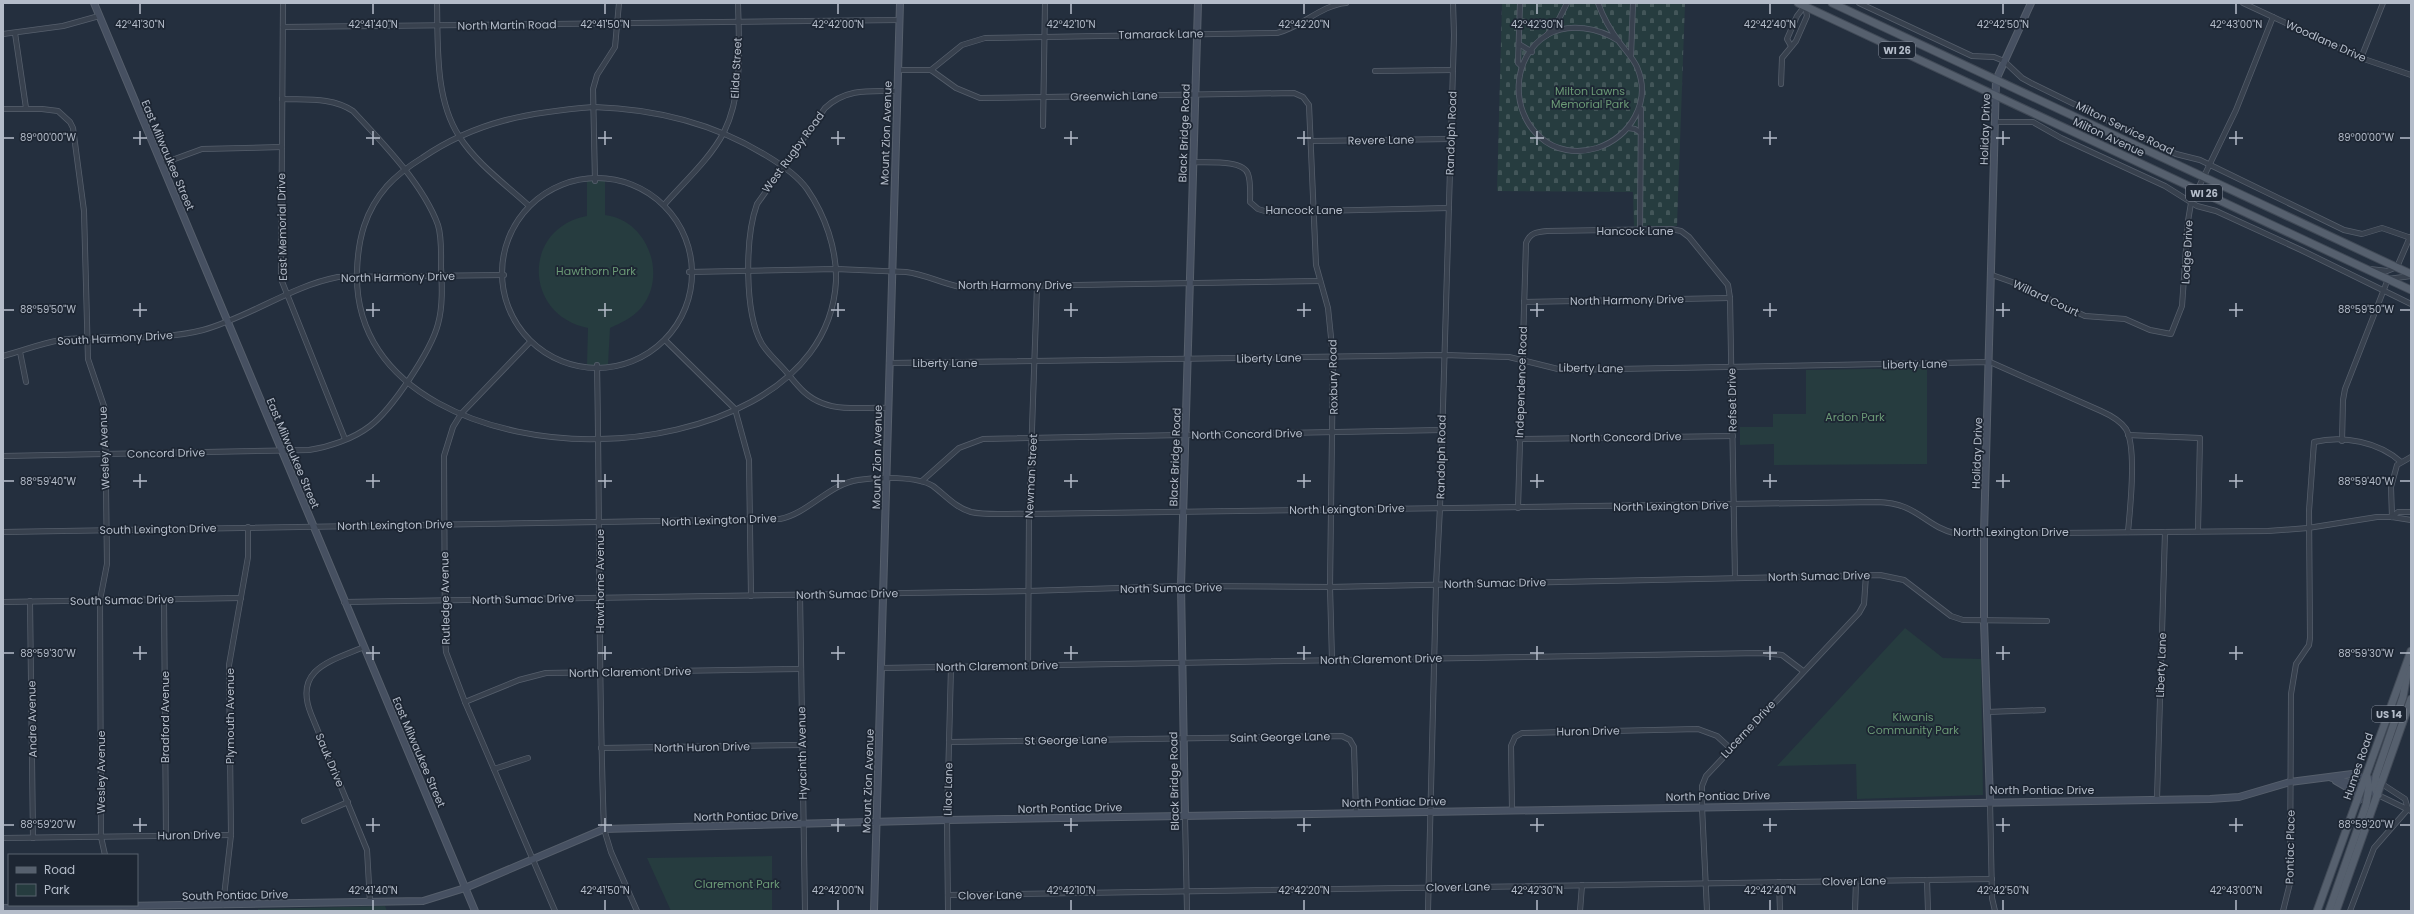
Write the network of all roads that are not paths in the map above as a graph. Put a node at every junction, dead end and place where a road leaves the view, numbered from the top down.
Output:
1 (94, 3) edge
2 (283, 3) edge
3 (437, 3) edge
4 (619, 3) edge
5 (738, 3) edge
6 (900, 3) edge
7 (1046, 3) edge
8 (1198, 3) edge
9 (1346, 3) edge
10 (1453, 3) edge
11 (1520, 3) edge
12 (1567, 3) edge
13 (1598, 3) edge
14 (1633, 3) edge
15 (1832, 3) edge
16 (1859, 3) edge
17 (2031, 3) edge
18 (2243, 3) edge
19 (2383, 3) edge
20 (1803, 4) edge
21 (99, 16) junction
22 (2272, 17) junction
23 (738, 20) junction
24 (899, 20) junction
25 (1605, 20) junction
26 (618, 23) junction
27 (438, 26) junction
28 (283, 27) junction
29 (1597, 31) junction
30 (15, 33) junction
31 (1197, 33) junction
32 (3, 34) edge
33 (1547, 35) junction
34 (1045, 36) junction
35 (1619, 41) junction
36 (1519, 44) junction
37 (1791, 46) junction
38 (1532, 52) junction
39 (1631, 56) junction
40 (2361, 58) junction
41 (2004, 61) junction
42 (1522, 67) junction
43 (898, 70) junction
44 (931, 70) junction
45 (1453, 70) junction
46 (1375, 71) dead end
47 (2411, 75) edge
48 (1996, 80) junction
49 (1780, 84) dead end
50 (897, 91) junction
51 (1195, 94) junction
52 (1997, 96) junction
53 (1043, 97) junction
54 (1304, 97) joint
55 (1641, 97) junction
56 (282, 99) junction
57 (594, 107) junction
58 (26, 108) junction
59 (3, 109) edge
60 (1996, 122) junction
61 (1043, 126) dead end
62 (1628, 128) junction
63 (724, 132) junction
64 (1640, 133) junction
65 (459, 136) junction
66 (1451, 139) junction
67 (1312, 141) junction
68 (282, 147) junction
69 (1193, 162) junction
70 (161, 164) junction
71 (2210, 164) junction
72 (783, 166) junction
73 (404, 170) junction
74 (2204, 178) junction
75 (595, 181) junction
76 (2198, 190) junction
77 (2191, 203) junction
78 (528, 205) junction
79 (664, 205) junction
80 (1449, 208) junction
81 (1312, 211) junction
82 (1640, 230) junction
83 (1531, 234) joint
84 (1689, 237) joint
85 (2411, 238) edge
86 (2397, 267) junction
87 (836, 269) junction
88 (2366, 269) junction
89 (749, 270) junction
90 (892, 271) junction
91 (689, 272) junction
92 (504, 275) junction
93 (1992, 275) junction
94 (2411, 275) edge
95 (442, 276) junction
96 (357, 277) junction
97 (2391, 280) junction
98 (1320, 281) junction
99 (1190, 283) junction
100 (1037, 286) junction
101 (2384, 290) junction
102 (2411, 290) edge
103 (286, 295) junction
104 (1730, 298) junction
105 (1524, 302) junction
106 (2411, 304) edge
107 (227, 321) junction
108 (2171, 334) joint
109 (86, 339) junction
110 (666, 341) junction
111 (530, 342) junction
112 (20, 352) junction
113 (1444, 355) junction
114 (3, 356) edge
115 (1333, 357) junction
116 (1187, 359) junction
117 (1522, 360) junction
118 (1034, 362) junction
119 (1990, 362) junction
120 (889, 363) junction
121 (597, 365) junction
122 (1732, 367) junction
123 (789, 376) junction
124 (407, 381) junction
125 (26, 382) dead end
126 (888, 408) junction
127 (735, 409) junction
128 (461, 414) junction
129 (1442, 430) junction
130 (1333, 433) junction
131 (1185, 435) junction
132 (1733, 436) junction
133 (2128, 436) junction
134 (1033, 437) junction
135 (345, 439) junction
136 (1519, 439) junction
137 (599, 440) junction
138 (2342, 441) junction
139 (282, 451) junction
140 (105, 454) junction
141 (3, 456) edge
142 (2411, 457) edge
143 (2401, 462) junction
144 (887, 479) junction
145 (922, 481) junction
146 (1734, 505) junction
147 (1440, 507) junction
148 (1518, 508) junction
149 (1331, 509) junction
150 (1183, 511) junction
151 (2411, 512) edge
152 (1029, 514) junction
153 (2392, 516) junction
154 (750, 520) junction
155 (2411, 520) edge
156 (600, 523) junction
157 (444, 525) junction
158 (313, 526) junction
159 (248, 527) junction
160 (2308, 528) junction
161 (107, 530) junction
162 (2198, 531) junction
163 (3, 532) edge
164 (2128, 532) junction
165 (2165, 532) junction
166 (1984, 533) junction
167 (1866, 575) junction
168 (1735, 578) junction
169 (1436, 585) junction
170 (1181, 586) junction
171 (1330, 587) junction
172 (1028, 592) junction
173 (883, 593) junction
174 (800, 595) junction
175 (751, 596) junction
176 (241, 598) junction
177 (601, 598) junction
178 (164, 599) junction
179 (100, 600) junction
180 (30, 601) junction
181 (445, 601) junction
182 (3, 602) edge
183 (344, 602) junction
184 (1984, 621) junction
185 (2047, 621) dead end
186 (364, 647) junction
187 (2410, 654) edge
188 (1434, 658) junction
189 (1332, 660) junction
190 (1182, 663) junction
191 (951, 667) junction
192 (1028, 667) junction
193 (881, 668) junction
194 (801, 669) junction
195 (1803, 671) junction
196 (600, 672) junction
197 (2411, 700) edge
198 (466, 702) junction
199 (2043, 710) dead end
200 (1987, 712) junction
201 (1183, 738) junction
202 (949, 742) junction
203 (802, 746) junction
204 (601, 748) junction
205 (1730, 748) junction
206 (528, 758) dead end
207 (494, 769) junction
208 (2366, 777) junction
209 (2334, 779) junction
210 (2290, 782) junction
211 (2379, 782) junction
212 (2366, 788) junction
213 (2378, 795) junction
214 (2157, 799) junction
215 (2359, 800) junction
216 (1990, 801) junction
217 (348, 802) junction
218 (1702, 807) junction
219 (1512, 810) junction
220 (2410, 810) edge
221 (1430, 811) junction
222 (1356, 813) junction
223 (1185, 816) junction
224 (947, 820) junction
225 (304, 821) dead end
226 (877, 822) junction
227 (803, 825) junction
228 (604, 829) junction
229 (231, 835) junction
230 (166, 836) junction
231 (101, 837) junction
232 (3, 838) edge
233 (33, 838) junction
234 (105, 854) edge
235 (532, 858) junction
236 (1992, 879) junction
237 (1927, 880) junction
238 (1856, 881) junction
239 (1707, 882) junction
240 (1780, 882) junction
241 (1582, 885) junction
242 (1429, 887) junction
243 (465, 888) junction
244 (1187, 891) junction
245 (948, 896) junction
246 (370, 902) junction
247 (223, 905) junction
248 (110, 906) edge
249 (3, 908) edge
250 (166, 908) edge
251 (475, 911) edge
252 (555, 911) edge
253 (637, 911) edge
254 (805, 911) edge
255 (874, 911) edge
256 (948, 911) edge
257 (1187, 911) edge
258 (1428, 911) edge
259 (1580, 911) edge
260 (1707, 911) edge
261 (1780, 911) edge
262 (1855, 911) edge
263 (1928, 911) edge
264 (1995, 911) edge
265 (2283, 911) edge
266 (2317, 911) edge
267 (2329, 911) edge
268 (2336, 911) edge
269 (2350, 911) edge

1 - 21 street, East Milwaukee Street
2 - 28 street, East Memorial Drive
3 - 27 street
4 - 26 street
5 - 23 street, Elida Street
6 - 24 street, Mount Zion Avenue
7 - 34 street
8 - 31 street, Black Bridge Road
9 - 31 street, Tamarack Lane
10 - 45 street, Randolph Road
11 - 36 street
12 - 33 street
13 - 25 street
14 - 39 street
15 - 48 main road, Milton Avenue / WI 26
16 - 41 street
17 - 41 street, Holiday Drive
18 - 22 street, Woodlane Drive
19 - 40 street
20 - 37 street
20 - 37 street
20 - 52 main road, Milton Avenue / WI 26
21 - 30 street
21 - 70 street, East Milwaukee Street
22 - 40 street, Woodlane Drive
22 - 71 street, Lodge Drive
23 - 24 street, North Martin Road
23 - 26 street, North Martin Road
23 - 63 street, Elida Street
24 - 43 street, Mount Zion Avenue
25 - 29 street
25 - 35 street
26 - 27 street, North Martin Road
26 - 57 street
27 - 28 street, North Martin Road
27 - 65 street
28 - 56 street, East Memorial Drive
29 - 33 street
29 - 35 street
30 - 32 street
30 - 58 street
31 - 34 street, Tamarack Lane
31 - 51 street, Black Bridge Road
33 - 38 street
34 - 44 street, Tamarack Lane
34 - 53 street
35 - 39 street
36 - 38 street
36 - 42 street
37 - 49 street
38 - 42 street
39 - 55 street
40 - 47 street, Woodlane Drive
41 - 48 street, Holiday Drive
41 - 71 street, Milton Service Road
42 - 62 street
43 - 44 street
43 - 50 street, Mount Zion Avenue
44 - 53 street, Greenwich Lane
45 - 46 street
45 - 66 street, Randolph Road
48 - 52 street, Holiday Drive
48 - 74 main road, Milton Avenue / WI 26
50 - 72 street, West Rugby Road
50 - 90 street, Mount Zion Avenue
51 - 53 street, Greenwich Lane
51 - 54 street, Greenwich Lane
51 - 69 street, Black Bridge Road
52 - 60 street, Holiday Drive
52 - 76 main road, Milton Avenue / WI 26
53 - 61 street
54 - 67 street, Roxbury Road
55 - 62 street
55 - 64 street
56 - 68 street, East Memorial Drive
56 - 73 street, Concord Drive
57 - 63 street
57 - 65 street
57 - 75 street
58 - 59 street, Wesley Avenue
58 - 109 street, Wesley Avenue
60 - 77 street
60 - 93 street, Holiday Drive
62 - 64 street
63 - 72 street
63 - 79 street, Elida Street
64 - 82 street
65 - 73 street
65 - 78 street
66 - 67 street, Revere Lane
66 - 80 street, Randolph Road
67 - 81 street, Roxbury Road
68 - 70 street
68 - 103 street, East Memorial Drive
69 - 81 street, Hancock Lane
69 - 99 street, Black Bridge Road
70 - 107 street, East Milwaukee Street
71 - 74 street, Lodge Drive
71 - 85 street, Milton Service Road
72 - 87 street
72 - 89 street, West Rugby Road
73 - 95 street, Concord Drive
73 - 96 street
74 - 76 street, Lodge Drive
74 - 86 main road, Milton Avenue / WI 26
75 - 78 street
75 - 79 street
76 - 77 street, Lodge Drive
76 - 88 main road, Milton Avenue / WI 26
77 - 101 street
77 - 108 street, Lodge Drive
78 - 92 street
79 - 91 street
80 - 81 street, Hancock Lane
80 - 113 street, Randolph Road
81 - 98 street, Roxbury Road
82 - 83 street, Hancock Lane
82 - 84 street, Hancock Lane
83 - 105 street, Independence Road
84 - 104 street, Refset Drive
85 - 86 street, Milton Service Road
86 - 88 street
86 - 94 main road, Milton Avenue / WI 26
87 - 89 street, North Harmony Drive
87 - 90 street, North Harmony Drive
87 - 123 street
88 - 97 main road, Milton Avenue / WI 26
89 - 91 street, North Harmony Drive
89 - 123 street, West Rugby Road
90 - 100 street, North Harmony Drive
90 - 120 street, Mount Zion Avenue
91 - 110 street
92 - 95 street, North Harmony Drive
92 - 111 street
93 - 108 street, Willard Court
93 - 119 street, Holiday Drive
94 - 97 street
95 - 96 street, North Harmony Drive
95 - 124 street, Concord Drive
96 - 103 street, North Harmony Drive
96 - 124 street
97 - 101 street
97 - 101 street
97 - 102 main road, Milton Avenue / WI 26
98 - 99 street, North Harmony Drive
98 - 115 street, Roxbury Road
99 - 100 street, North Harmony Drive
99 - 116 street, Black Bridge Road
100 - 118 street, Newman Street
101 - 106 street
101 - 138 street
103 - 107 street, North Harmony Drive
103 - 135 street, East Memorial Drive
104 - 105 street, North Harmony Drive
104 - 122 street, Refset Drive
105 - 117 street, Independence Road
107 - 109 street, South Harmony Drive
107 - 139 street, East Milwaukee Street
109 - 112 street, South Harmony Drive
109 - 140 street, Wesley Avenue
110 - 121 street
110 - 127 street
111 - 121 street
111 - 128 street, Rutledge Avenue
112 - 114 street, South Harmony Drive
112 - 125 street
113 - 115 street, Liberty Lane
113 - 117 street, Liberty Lane
113 - 129 street, Randolph Road
115 - 116 street, Liberty Lane
115 - 130 street, Roxbury Road
116 - 118 street, Liberty Lane
116 - 131 street, Black Bridge Road
117 - 122 street, Liberty Lane
117 - 136 street, Independence Road
118 - 120 street, Liberty Lane
118 - 134 street, Newman Street
119 - 122 street, Liberty Lane
119 - 133 street, Liberty Lane
119 - 166 street, Holiday Drive
120 - 126 street, Mount Zion Avenue
121 - 137 street, Hawthorne Avenue
122 - 132 street, Refset Drive
123 - 126 street, West Rugby Road
123 - 127 street
124 - 128 street
124 - 135 street, Concord Drive
126 - 144 street, Mount Zion Avenue
127 - 137 street
127 - 154 street
128 - 137 street
128 - 157 street, Rutledge Avenue
129 - 130 street, North Concord Drive
129 - 147 street, Randolph Road
130 - 131 street, North Concord Drive
130 - 149 street, Roxbury Road
131 - 134 street, North Concord Drive
131 - 150 street, Black Bridge Road
132 - 136 street, North Concord Drive
132 - 146 street, Refset Drive
133 - 162 street
133 - 164 street, Liberty Lane
134 - 145 street, North Concord Drive
134 - 152 street, Newman Street
135 - 139 street, Concord Drive
136 - 148 street, Independence Road
137 - 156 street, Hawthorne Avenue
138 - 143 street
138 - 160 street, Pontiac Place
139 - 140 street, Concord Drive
139 - 158 street, East Milwaukee Street
140 - 141 street, Concord Drive
140 - 161 street, Wesley Avenue
142 - 143 street
143 - 153 street
144 - 145 street, North Lexington Drive
144 - 154 street, North Lexington Drive
144 - 173 street, Mount Zion Avenue
145 - 152 street, North Lexington Drive
146 - 148 street, North Lexington Drive
146 - 166 street, North Lexington Drive
146 - 168 street, Refset Drive
147 - 148 street, North Lexington Drive
147 - 149 street, North Lexington Drive
147 - 169 street, Randolph Road
149 - 150 street, North Lexington Drive
149 - 171 street, Roxbury Road
150 - 152 street, North Lexington Drive
150 - 170 street, Black Bridge Road
151 - 153 street, North Lexington Drive
152 - 172 street, Newman Street
153 - 155 street, North Lexington Drive
153 - 160 street, North Lexington Drive
154 - 156 street, North Lexington Drive
154 - 175 street
156 - 157 street, North Lexington Drive
156 - 177 street, Hawthorne Avenue
157 - 158 street, North Lexington Drive
157 - 181 street, Rutledge Avenue
158 - 159 street, South Lexington Drive
158 - 183 street, East Milwaukee Street
159 - 161 street, South Lexington Drive
159 - 176 street, Plymouth Avenue
160 - 162 street, North Lexington Drive
160 - 210 street, Pontiac Place
161 - 163 street, South Lexington Drive
161 - 179 street, Wesley Avenue
162 - 165 street, North Lexington Drive
164 - 165 street, North Lexington Drive
164 - 166 street, North Lexington Drive
165 - 214 street, Liberty Lane
166 - 184 street, Holiday Drive
167 - 168 street, North Sumac Drive
167 - 184 street, North Sumac Drive
167 - 195 street, Lucerne Drive
168 - 169 street, North Sumac Drive
169 - 171 street, North Sumac Drive
169 - 188 street, Randolph Road
170 - 171 street, North Sumac Drive
170 - 172 street, North Sumac Drive
170 - 190 street, Black Bridge Road
171 - 189 street, Roxbury Road
172 - 173 street, North Sumac Drive
172 - 192 street, Newman Street
173 - 174 street, North Sumac Drive
173 - 193 street, Mount Zion Avenue
174 - 175 street, North Sumac Drive
174 - 194 street, Hyacinth Avenue
175 - 177 street, North Sumac Drive
176 - 178 street, South Sumac Drive
176 - 229 street, Plymouth Avenue
177 - 181 street, North Sumac Drive
177 - 196 street, Hawthorne Avenue
178 - 179 street, South Sumac Drive
178 - 230 street, Bradford Avenue
179 - 180 street, South Sumac Drive
179 - 231 street, Wesley Avenue
180 - 182 street, South Sumac Drive
180 - 233 street, Andre Avenue
181 - 183 street, North Sumac Drive
181 - 198 street, Rutledge Avenue
183 - 186 street, East Milwaukee Street
184 - 185 street, North Sumac Drive
184 - 200 street, Holiday Drive
186 - 217 street, Sauk Drive
186 - 243 street, East Milwaukee Street
187 - 208 main road, Humes Road / US 14
187 - 211 main road
188 - 189 street, North Claremont Drive
188 - 195 street, North Claremont Drive
188 - 221 street, Randolph Road
189 - 190 street, North Claremont Drive
190 - 192 street, North Claremont Drive
190 - 201 street, Black Bridge Road
191 - 192 street, North Claremont Drive
191 - 193 street, North Claremont Drive
191 - 202 street, Lilac Lane
193 - 226 street, Mount Zion Avenue
194 - 196 street, North Claremont Drive
194 - 203 street, Hyacinth Avenue
195 - 205 street, Lucerne Drive
196 - 198 street, North Claremont Drive
196 - 204 street, Hawthorne Avenue
197 - 211 main road, US 14
198 - 207 street, Rutledge Avenue
199 - 200 street
200 - 216 street, Holiday Drive
201 - 202 street, St George Lane
201 - 222 street, Saint George Lane
201 - 223 street, Black Bridge Road
202 - 224 street, Lilac Lane
203 - 204 street, North Huron Drive
203 - 227 street, Hyacinth Avenue
204 - 228 street, Hawthorne Avenue
205 - 218 street, Lucerne Drive
205 - 219 street, Huron Drive
206 - 207 street
207 - 235 street, Rutledge Avenue
208 - 209 street, North Pontiac Drive
208 - 211 street, North Pontiac Drive
208 - 212 main road, Humes Road / US 14
209 - 210 street, North Pontiac Drive
209 - 212 street, North Pontiac Drive
209 - 215 street
210 - 214 street, North Pontiac Drive
210 - 265 street, Pontiac Place
211 - 213 main road
211 - 220 street, North Pontiac Drive
212 - 213 street, North Pontiac Drive
212 - 215 main road, Humes Road / US 14
212 - 267 main road
213 - 220 street, North Pontiac Drive
213 - 268 main road
214 - 216 street, North Pontiac Drive
215 - 266 main road, Humes Road / US 14
216 - 218 street, North Pontiac Drive
216 - 236 street, Holiday Drive
217 - 225 street
217 - 246 street, Sauk Drive
218 - 219 street, North Pontiac Drive
218 - 239 street, Lucerne Drive
219 - 221 street, North Pontiac Drive
220 - 269 street
221 - 222 street, North Pontiac Drive
221 - 242 street, Randolph Road
222 - 223 street, North Pontiac Drive
223 - 224 street, North Pontiac Drive
223 - 244 street, Black Bridge Road
224 - 226 street, North Pontiac Drive
224 - 245 street, Lilac Lane
226 - 227 street, North Pontiac Drive
226 - 255 street, Mount Zion Avenue
227 - 228 street, North Pontiac Drive
227 - 254 street, Hyacinth Avenue
228 - 235 street, North Pontiac Drive
228 - 253 street, Hawthorne Avenue
229 - 230 street, Huron Drive
229 - 247 street, Plymouth Avenue
230 - 231 street, Huron Drive
231 - 233 street, Huron Drive
231 - 234 street, Wesley Avenue
232 - 233 street, Huron Drive
235 - 243 street, North Pontiac Drive
235 - 252 street, Rutledge Avenue
236 - 237 street, Clover Lane
236 - 264 street, Holiday Drive
237 - 238 street, Clover Lane
237 - 263 street
238 - 240 street, Clover Lane
238 - 262 street
239 - 240 street, Clover Lane
239 - 241 street, Clover Lane
239 - 260 street, Lucerne Drive
240 - 261 street
241 - 242 street, Clover Lane
241 - 259 street
242 - 244 street, Clover Lane
242 - 258 street, Randolph Road
243 - 246 street, South Pontiac Drive
243 - 251 street, East Milwaukee Street
244 - 245 street, Clover Lane
244 - 257 street, Black Bridge Road
245 - 256 street, Lilac Lane
246 - 247 street, South Pontiac Drive
247 - 250 street, South Pontiac Drive
248 - 249 street, South Pontiac Drive
248 - 250 street, South Pontiac Drive

